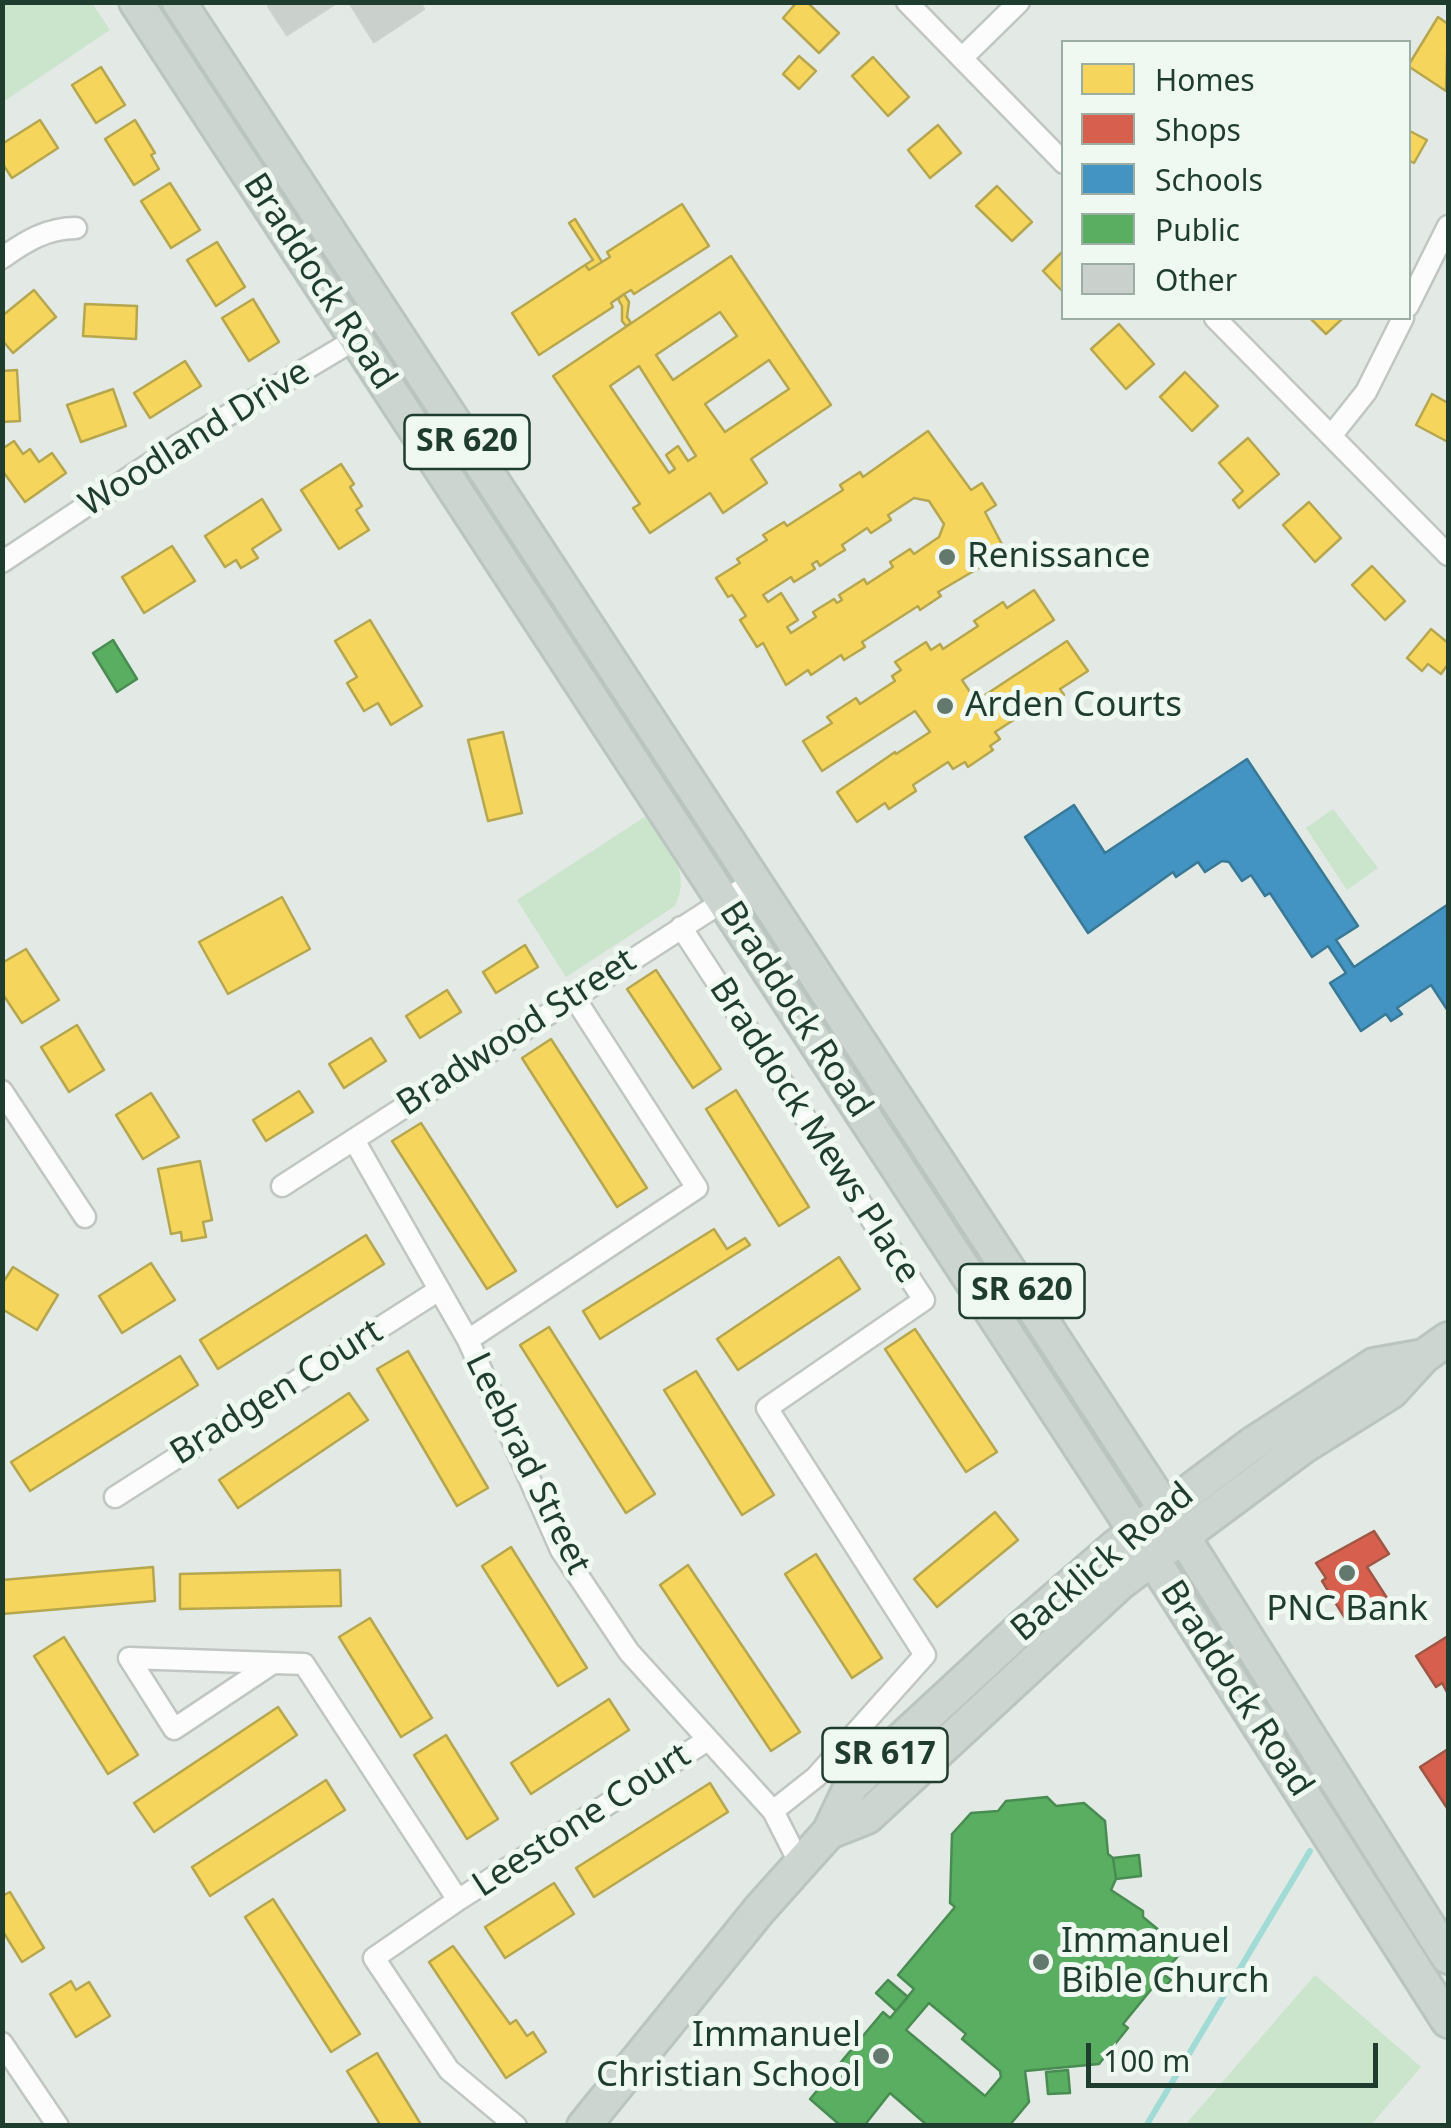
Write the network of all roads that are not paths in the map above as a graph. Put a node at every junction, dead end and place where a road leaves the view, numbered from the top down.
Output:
1 (136, 2) edge
2 (179, 2) edge
3 (907, 2) edge
4 (1019, 2) edge
5 (962, 58) junction
6 (1061, 160) edge
7 (1448, 226) edge
8 (76, 228) dead end
9 (2, 258) edge
10 (1411, 300) edge
11 (377, 306) junction
12 (1217, 320) edge
13 (1402, 320) edge
14 (356, 339) junction
15 (1332, 436) junction
16 (1448, 555) edge
17 (4, 557) edge
18 (753, 882) junction
19 (723, 901) junction
20 (680, 927) junction
21 (574, 996) junction
22 (2, 1091) edge
23 (354, 1140) junction
24 (282, 1186) dead end
25 (86, 1217) dead end
26 (440, 1290) junction
27 (468, 1340) junction
28 (1436, 1348) edge
29 (115, 1496) dead end
30 (1173, 1522) junction
31 (1144, 1545) junction
32 (270, 1665) junction
33 (706, 1741) junction
34 (774, 1812) junction
35 (800, 1864) junction
36 (458, 1900) junction
37 (1448, 1957) edge
38 (1448, 2021) edge
39 (2, 2043) edge
40 (58, 2126) edge
41 (516, 2126) edge
42 (584, 2126) edge

1 - 14 main road, Braddock Road / SR 620
2 - 11 main road, Braddock Road / SR 620
3 - 5 street
4 - 5 street
5 - 6 street
7 - 10 street
8 - 9 street
11 - 14 street, Woodland Drive
11 - 18 main road, Braddock Road / SR 620
12 - 15 street
13 - 15 street
14 - 17 street, Woodland Drive
14 - 19 main road, Braddock Road / SR 620
15 - 16 street
18 - 19 street, Bradwood Street
18 - 30 main road, Braddock Road / SR 620
19 - 20 street, Bradwood Street
19 - 31 main road, Braddock Road / SR 620
20 - 21 street, Bradwood Street
20 - 34 street, Braddock Mews Place
21 - 23 street, Bradwood Street
21 - 27 street
22 - 25 street
23 - 24 street, Bradwood Street
23 - 26 street, Leebrad Street
26 - 27 street, Leebrad Street
26 - 29 street, Bradgen Court
27 - 33 street, Leebrad Street
28 - 30 main road, Backlick Road / SR 617
30 - 31 main road, Backlick Road / SR 617
30 - 37 main road, Braddock Road / SR 620
31 - 35 main road, Backlick Road / SR 617
31 - 38 main road, Braddock Road / SR 620
32 - 32 street
32 - 36 street
33 - 34 street, Leebrad Street
33 - 36 street, Leestone Court
34 - 35 street, Leebrad Street
35 - 42 main road, Backlick Road / SR 617
36 - 41 street, Leestone Court
39 - 40 street

